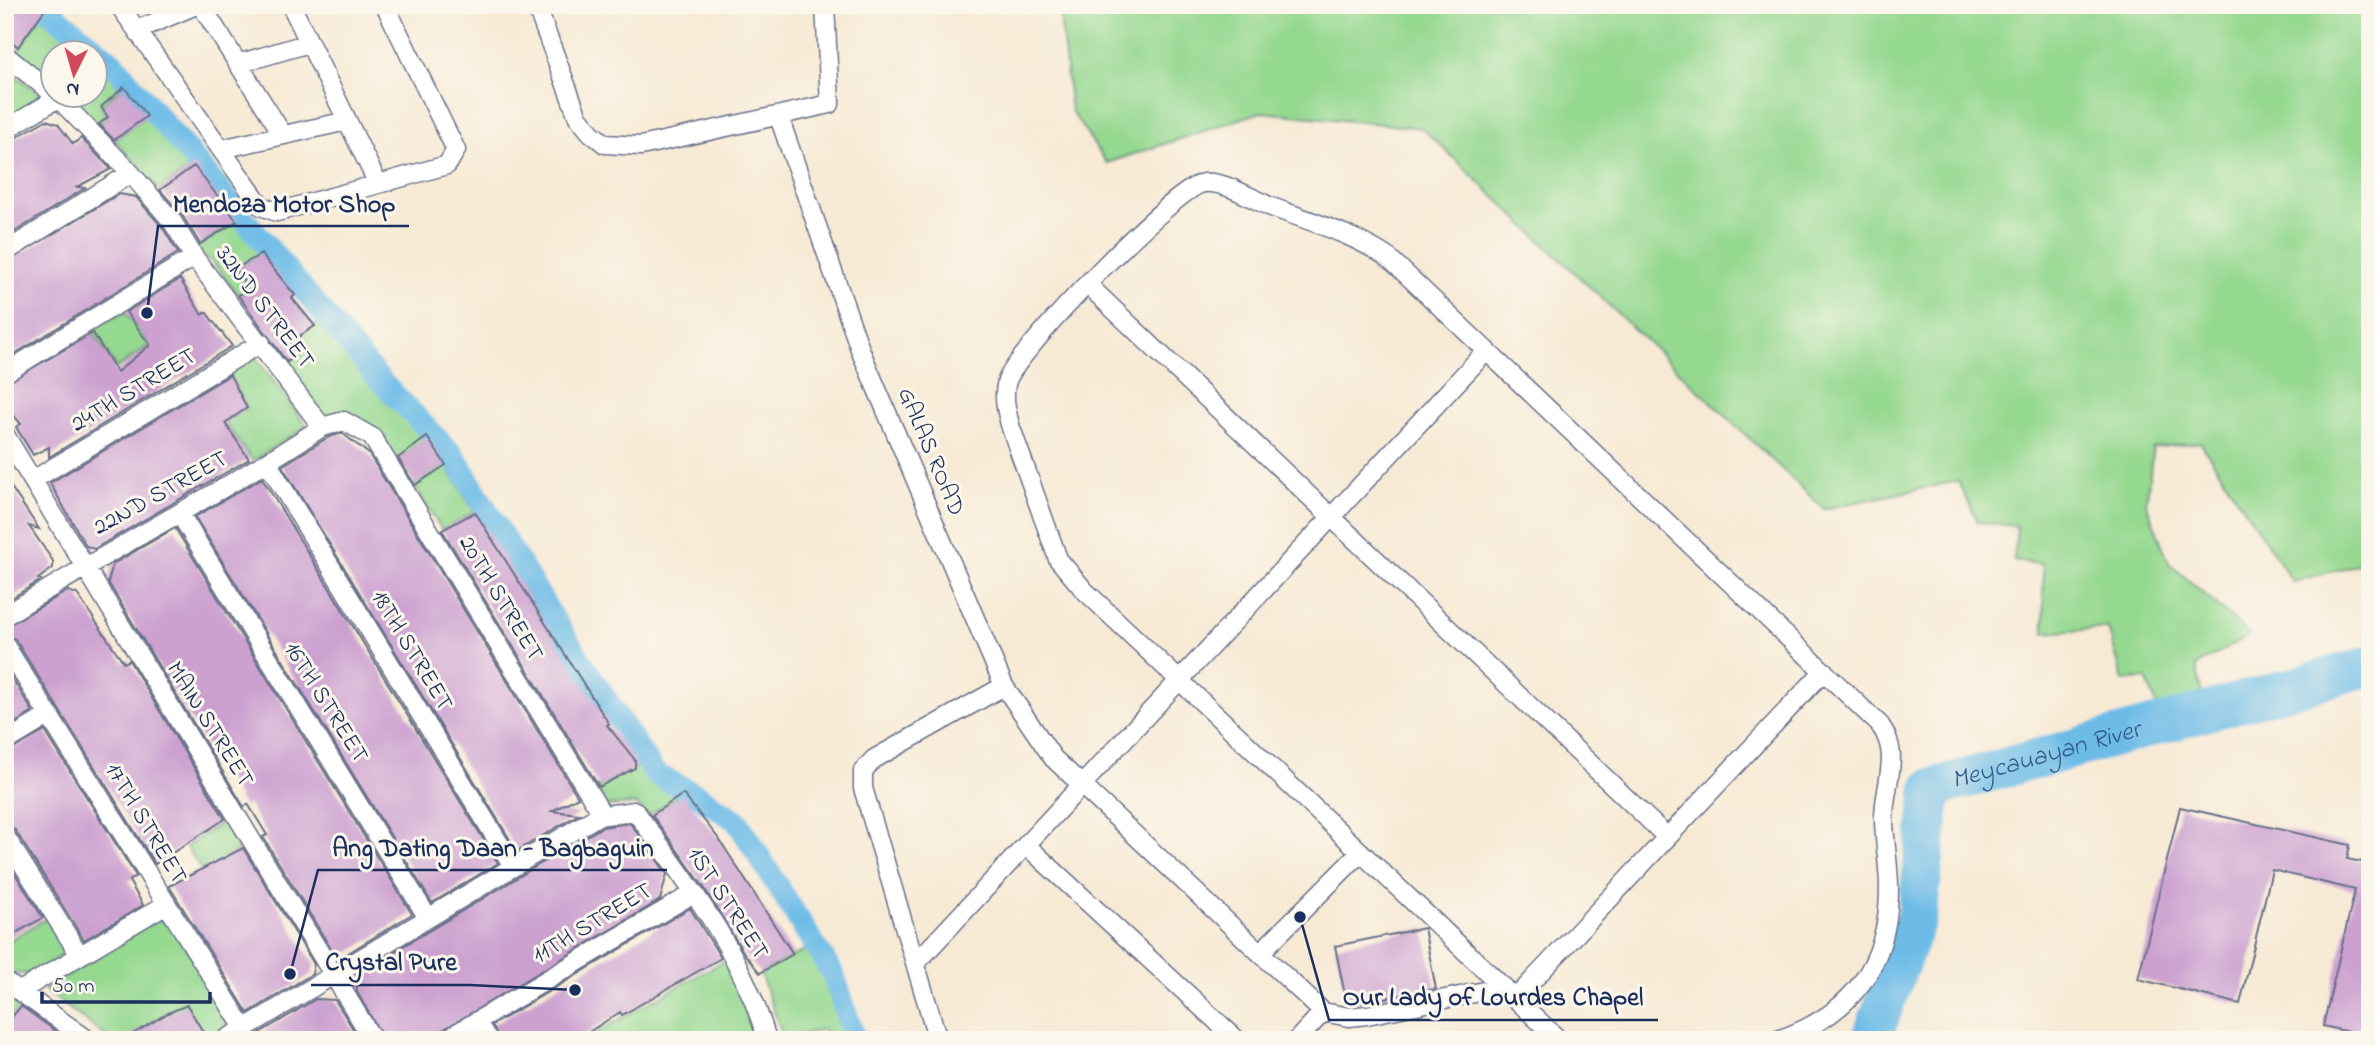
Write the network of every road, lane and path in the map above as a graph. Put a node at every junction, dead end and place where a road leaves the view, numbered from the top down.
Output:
1 (119, 5) edge
2 (198, 5) edge
3 (291, 5) edge
4 (385, 5) edge
5 (536, 5) edge
6 (825, 5) edge
7 (137, 30) junction
8 (309, 43) junction
9 (5, 55) edge
10 (238, 64) junction
11 (38, 81) edge
12 (38, 107) edge
13 (68, 108) edge
14 (779, 117) junction
15 (347, 121) junction
16 (5, 130) edge
17 (283, 135) junction
18 (221, 149) junction
19 (131, 173) junction
20 (378, 184) junction
21 (5, 252) edge
22 (194, 257) junction
23 (1088, 286) junction
24 (261, 343) junction
25 (1487, 350) junction
26 (5, 373) edge
27 (344, 421) joint
28 (323, 427) junction
29 (5, 435) edge
30 (267, 463) junction
31 (33, 480) junction
32 (180, 514) junction
33 (1331, 517) junction
34 (82, 567) junction
35 (5, 616) edge
36 (5, 645) edge
37 (1824, 671) junction
38 (1179, 680) junction
39 (1004, 686) junction
40 (50, 715) junction
41 (5, 742) edge
42 (1082, 785) junction
43 (602, 814) junction
44 (5, 836) edge
45 (1667, 837) junction
46 (1026, 845) junction
47 (1360, 852) junction
48 (513, 866) junction
49 (694, 893) junction
50 (165, 905) junction
51 (428, 918) junction
52 (1260, 953) junction
53 (79, 954) junction
54 (915, 964) junction
55 (334, 976) junction
56 (13, 986) edge
57 (1510, 992) junction
58 (1323, 1012) junction
59 (476, 1021) junction
60 (244, 1028) junction
61 (88, 1040) edge
62 (225, 1040) edge
63 (373, 1040) edge
64 (445, 1040) edge
65 (489, 1040) edge
66 (767, 1040) edge
67 (938, 1040) edge
68 (1237, 1040) edge
69 (1297, 1040) edge
70 (1559, 1040) edge
71 (1778, 1040) edge

1 - 7 street
2 - 7 street
2 - 10 street
3 - 8 street
4 - 20 street
5 - 14 street
6 - 14 street
7 - 18 street
8 - 10 street
8 - 15 street
9 - 11 street, 32ND STREET
10 - 17 street
12 - 16 street
13 - 19 street, 32ND STREET
14 - 39 street, GALAS ROAD
15 - 17 street
15 - 20 street
17 - 18 street
18 - 20 street
19 - 21 street
19 - 22 street, 32ND STREET
22 - 24 street, 32ND STREET
22 - 26 street
23 - 25 street
23 - 33 street
23 - 38 street
24 - 28 street, 32ND STREET
24 - 31 street, 24TH STREET
25 - 33 street
25 - 37 street
27 - 28 street, 22ND STREET
27 - 43 street, 20TH STREET
28 - 30 street, 22ND STREET
29 - 31 street, MAIN STREET
30 - 32 street, 22ND STREET
30 - 48 street, 18TH STREET
31 - 34 street, MAIN STREET
32 - 34 street, 22ND STREET
32 - 51 street, 16TH STREET
33 - 38 street
33 - 45 street
34 - 35 street, 22ND STREET
34 - 55 street, MAIN STREET
36 - 40 street, 17TH STREET
37 - 45 street
37 - 71 street
38 - 42 street
38 - 47 street
39 - 42 street, GALAS ROAD
39 - 54 street
40 - 41 street
40 - 50 street, 17TH STREET
42 - 46 street
42 - 52 street, GALAS ROAD
43 - 48 street, 1ST STREET
43 - 49 street, 1ST STREET
44 - 53 street
45 - 57 street
46 - 54 street
46 - 68 street
47 - 52 street
47 - 57 street
48 - 51 street, 1ST STREET
49 - 59 street, 11TH STREET
49 - 66 street, 1ST STREET
50 - 53 street
50 - 60 street, 17TH STREET
51 - 55 street, 1ST STREET
52 - 58 street, GALAS ROAD
53 - 56 street
54 - 67 street
55 - 60 street, 1ST STREET
55 - 63 street, MAIN STREET
56 - 61 street
57 - 58 street
57 - 70 street
58 - 69 street
59 - 64 street, 11TH STREET
59 - 65 street
60 - 62 street, 1ST STREET

